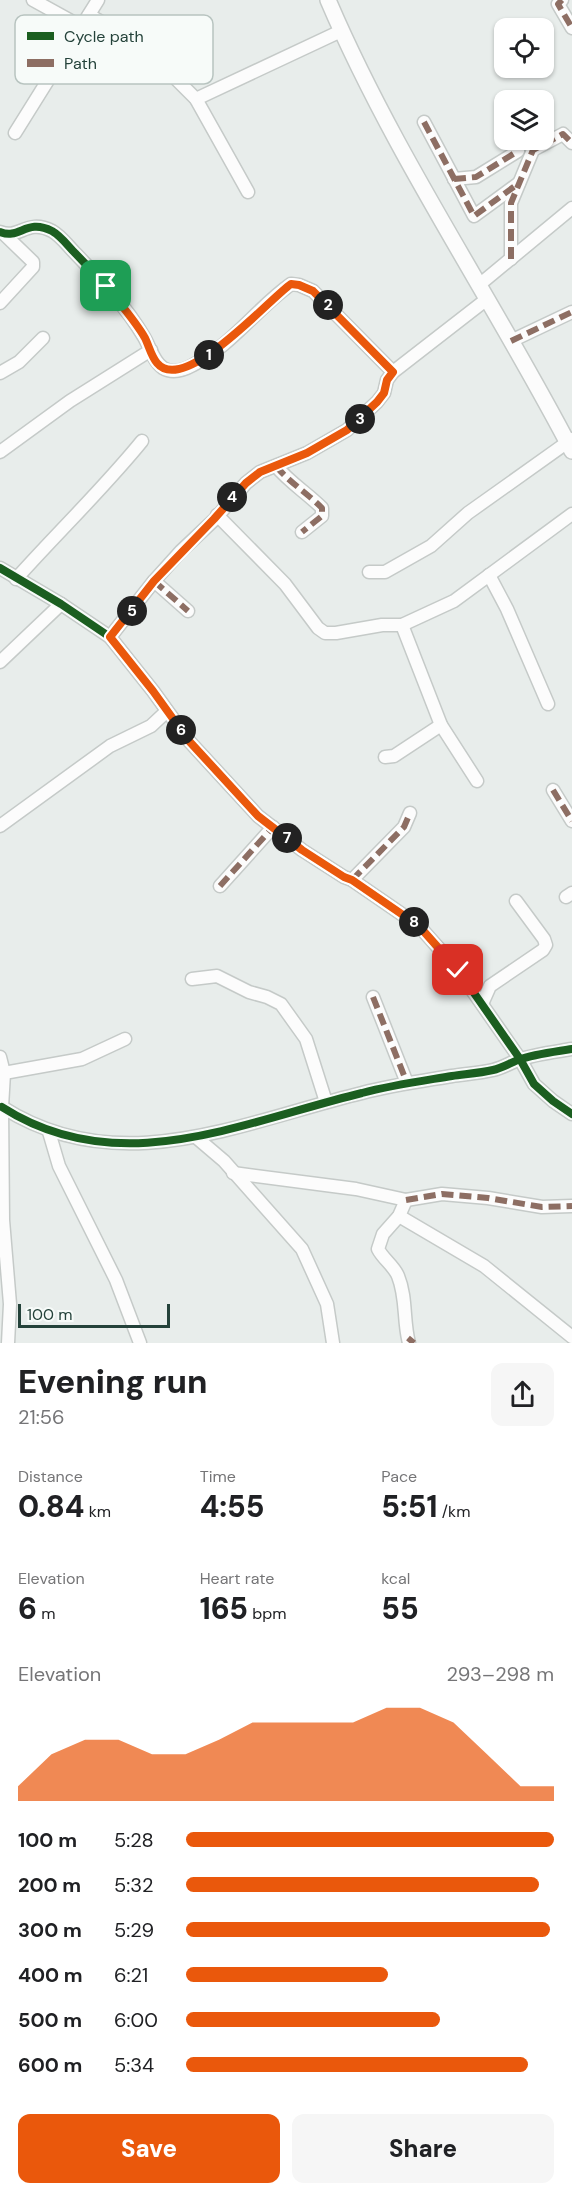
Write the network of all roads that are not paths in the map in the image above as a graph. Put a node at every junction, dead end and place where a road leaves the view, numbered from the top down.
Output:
1 (33, 0) edge
2 (99, 0) edge
3 (328, 0) edge
4 (562, 0) edge
5 (60, 15) edge
6 (89, 15) edge
7 (572, 28) edge
8 (341, 31) junction
9 (46, 84) edge
10 (181, 84) edge
11 (196, 99) junction
12 (424, 123) dead end
13 (15, 133) dead end
14 (572, 143) edge
15 (518, 151) dead end
16 (454, 178) junction
17 (519, 183) junction
18 (248, 192) dead end
19 (572, 208) edge
20 (2, 233) edge
21 (511, 259) junction
22 (479, 285) junction
23 (487, 299) junction
24 (0, 303) edge
25 (572, 312) edge
26 (43, 338) dead end
27 (511, 341) junction
28 (151, 350) junction
29 (393, 372) junction
30 (0, 373) edge
31 (142, 441) dead end
32 (570, 444) edge
33 (0, 452) edge
34 (276, 466) junction
35 (572, 514) edge
36 (217, 515) junction
37 (302, 532) dead end
38 (0, 568) edge
39 (369, 572) dead end
40 (489, 575) junction
41 (16, 579) junction
42 (154, 581) junction
43 (61, 604) junction
44 (188, 611) dead end
45 (402, 625) junction
46 (110, 637) junction
47 (0, 662) edge
48 (548, 704) dead end
49 (167, 711) junction
50 (441, 725) junction
51 (385, 757) dead end
52 (477, 781) dead end
53 (553, 790) dead end
54 (410, 813) dead end
55 (572, 820) edge
56 (0, 826) edge
57 (273, 827) junction
58 (352, 880) junction
59 (220, 886) dead end
60 (516, 901) dead end
61 (192, 979) dead end
62 (373, 997) dead end
63 (482, 1004) junction
64 (125, 1039) dead end
65 (572, 1048) edge
66 (0, 1057) edge
67 (520, 1059) junction
68 (4, 1073) junction
69 (407, 1083) junction
70 (326, 1102) junction
71 (2, 1107) junction
72 (572, 1114) edge
73 (1, 1126) edge
74 (48, 1132) junction
75 (197, 1138) junction
76 (233, 1173) junction
77 (406, 1200) junction
78 (572, 1206) edge
79 (399, 1216) junction
80 (3, 1265) edge
81 (572, 1337) edge
82 (410, 1341) edge
83 (9, 1343) edge
84 (140, 1343) edge
85 (333, 1343) edge

1 - 5 street
2 - 6 street
3 - 8 street
4 - 7 street
8 - 11 street
8 - 22 street
9 - 13 street
10 - 11 street
11 - 18 street
12 - 16 street
14 - 17 street
15 - 16 street
16 - 17 street
17 - 21 street
19 - 21 street
20 - 24 street
20 - 28 street
21 - 22 street
22 - 23 street
23 - 27 street
23 - 29 street
25 - 27 street
26 - 30 street
27 - 32 street
28 - 29 street
28 - 33 street
29 - 34 street
31 - 41 street
32 - 39 street
34 - 36 street
34 - 37 street
35 - 40 street
36 - 42 street
36 - 45 street
38 - 41 street
40 - 45 street
40 - 48 street
41 - 43 street
42 - 44 street
42 - 46 street
43 - 46 street
43 - 47 street
45 - 50 street
46 - 49 street
49 - 56 street
49 - 57 street
50 - 51 street
50 - 52 street
53 - 55 street
54 - 58 street
57 - 58 street
57 - 59 street
58 - 63 street
60 - 63 street
61 - 70 street
62 - 69 street
63 - 67 street
64 - 68 street
65 - 67 street
66 - 68 street
67 - 69 street
67 - 72 street
68 - 71 street
69 - 70 street
70 - 75 street
71 - 73 street
71 - 74 street
73 - 80 street
74 - 75 street
74 - 84 street
75 - 76 street
76 - 77 street
76 - 85 street
77 - 78 street
77 - 79 street
79 - 81 street
79 - 82 street
80 - 83 street

